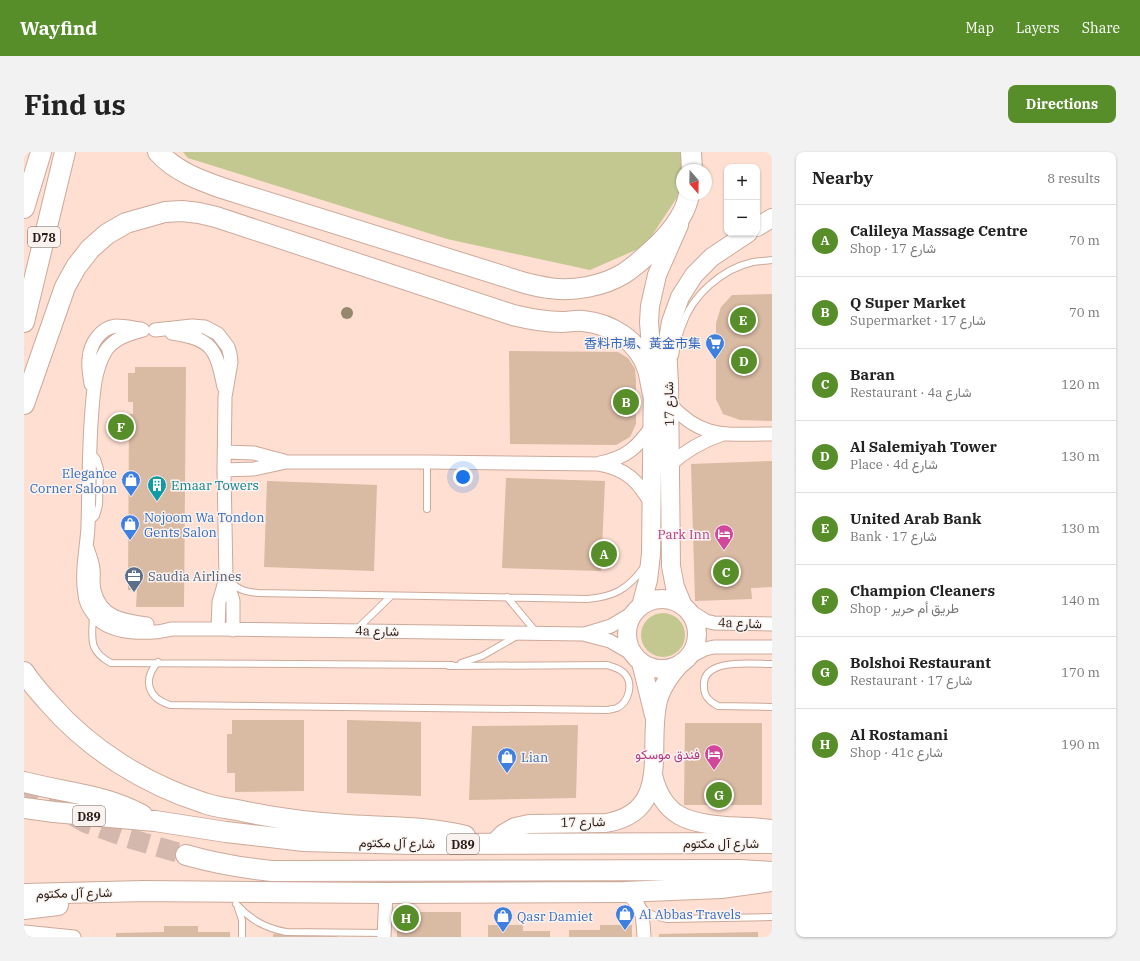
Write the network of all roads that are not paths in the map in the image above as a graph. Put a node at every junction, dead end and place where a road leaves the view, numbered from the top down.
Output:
1 (41, 152) edge
2 (65, 152) edge
3 (158, 152) edge
4 (691, 152) edge
5 (692, 164) edge
6 (687, 200) edge
7 (24, 208) edge
8 (681, 218) junction
9 (772, 218) edge
10 (760, 225) edge
11 (744, 236) edge
12 (772, 260) edge
13 (24, 322) edge
14 (669, 383) junction
15 (661, 398) junction
16 (24, 404) edge
17 (652, 426) junction
18 (722, 434) junction
19 (772, 434) edge
20 (224, 452) junction
21 (286, 462) junction
22 (427, 462) junction
23 (599, 464) junction
24 (670, 466) junction
25 (224, 470) junction
26 (652, 506) junction
27 (427, 509) dead end
28 (87, 546) junction
29 (651, 554) junction
30 (226, 578) junction
31 (391, 596) junction
32 (507, 598) junction
33 (685, 607) junction
34 (638, 608) junction
35 (93, 614) junction
36 (772, 624) edge
37 (170, 629) junction
38 (218, 630) junction
39 (233, 630) junction
40 (355, 631) junction
41 (522, 633) junction
42 (537, 634) junction
43 (583, 634) junction
44 (772, 647) edge
45 (637, 658) junction
46 (684, 661) junction
47 (158, 662) junction
48 (772, 664) edge
49 (449, 666) junction
50 (24, 672) edge
51 (772, 707) edge
52 (656, 720) junction
53 (653, 775) junction
54 (24, 782) edge
55 (24, 808) edge
56 (155, 822) junction
57 (772, 829) edge
58 (772, 843) edge
59 (490, 844) junction
60 (186, 855) tunnel mouth
61 (772, 872) edge
62 (772, 881) edge
63 (144, 891) junction
64 (220, 891) junction
65 (386, 893) junction
66 (24, 894) edge
67 (631, 897) junction
68 (236, 904) junction
69 (24, 909) edge
70 (772, 917) edge
71 (24, 932) edge
72 (384, 935) edge
73 (74, 937) edge
74 (242, 937) edge
75 (644, 937) edge

1 - 7 main road
2 - 13 main road, D78
3 - 8 main road
4 - 5 main road
6 - 8 main road
8 - 15 street, شارع 17
9 - 10 street
11 - 14 street, شارع 17
12 - 14 lane
14 - 15 street, شارع 17
15 - 16 main road
15 - 17 street, شارع 17
15 - 18 street
15 - 24 street, شارع 17
17 - 23 street
17 - 26 street, شارع 17
18 - 19 street
18 - 24 street
20 - 21 street
20 - 25 street
20 - 28 street
21 - 22 street
21 - 25 street
22 - 23 street
22 - 27 lane
23 - 26 street
24 - 33 street, شارع 17
25 - 30 street
26 - 29 street, شارع 17
28 - 35 street
28 - 37 street
29 - 32 lane
29 - 34 street, شارع 17
30 - 31 lane
30 - 38 street
30 - 39 street
31 - 32 lane
31 - 40 lane
32 - 42 lane
33 - 34 street
33 - 36 street, 4a شارع
33 - 46 street
34 - 43 street, 4a شارع
34 - 45 street
35 - 37 street
35 - 47 lane
37 - 38 street, 4a شارع
38 - 39 street, 4a شارع
39 - 40 street, 4a شارع
40 - 41 street, 4a شارع
41 - 42 street, 4a شارع
41 - 49 lane
42 - 43 street, 4a شارع
43 - 45 street, 4a شارع
44 - 46 street, 4a شارع
45 - 46 street
45 - 52 street, شارع 17
46 - 52 street, شارع 17
47 - 49 lane
47 - 49 lane
48 - 51 lane
50 - 59 main road
52 - 53 street, شارع 17
53 - 57 street, شارع 17
53 - 59 street, شارع 17
54 - 56 main road
55 - 56 main road, شارع آل مكتوم / D89
56 - 59 main road, شارع آل مكتوم / D89
58 - 59 main road, شارع آل مكتوم / D89
60 - 61 main road
62 - 67 main road, شارع آل مكتوم
63 - 64 main road, شارع آل مكتوم
63 - 66 main road, شارع آل مكتوم
63 - 69 main road
64 - 65 main road, شارع آل مكتوم
64 - 68 lane
65 - 67 main road, شارع آل مكتوم
65 - 72 street
67 - 70 lane
67 - 75 street
68 - 72 lane
68 - 74 lane
71 - 73 street

